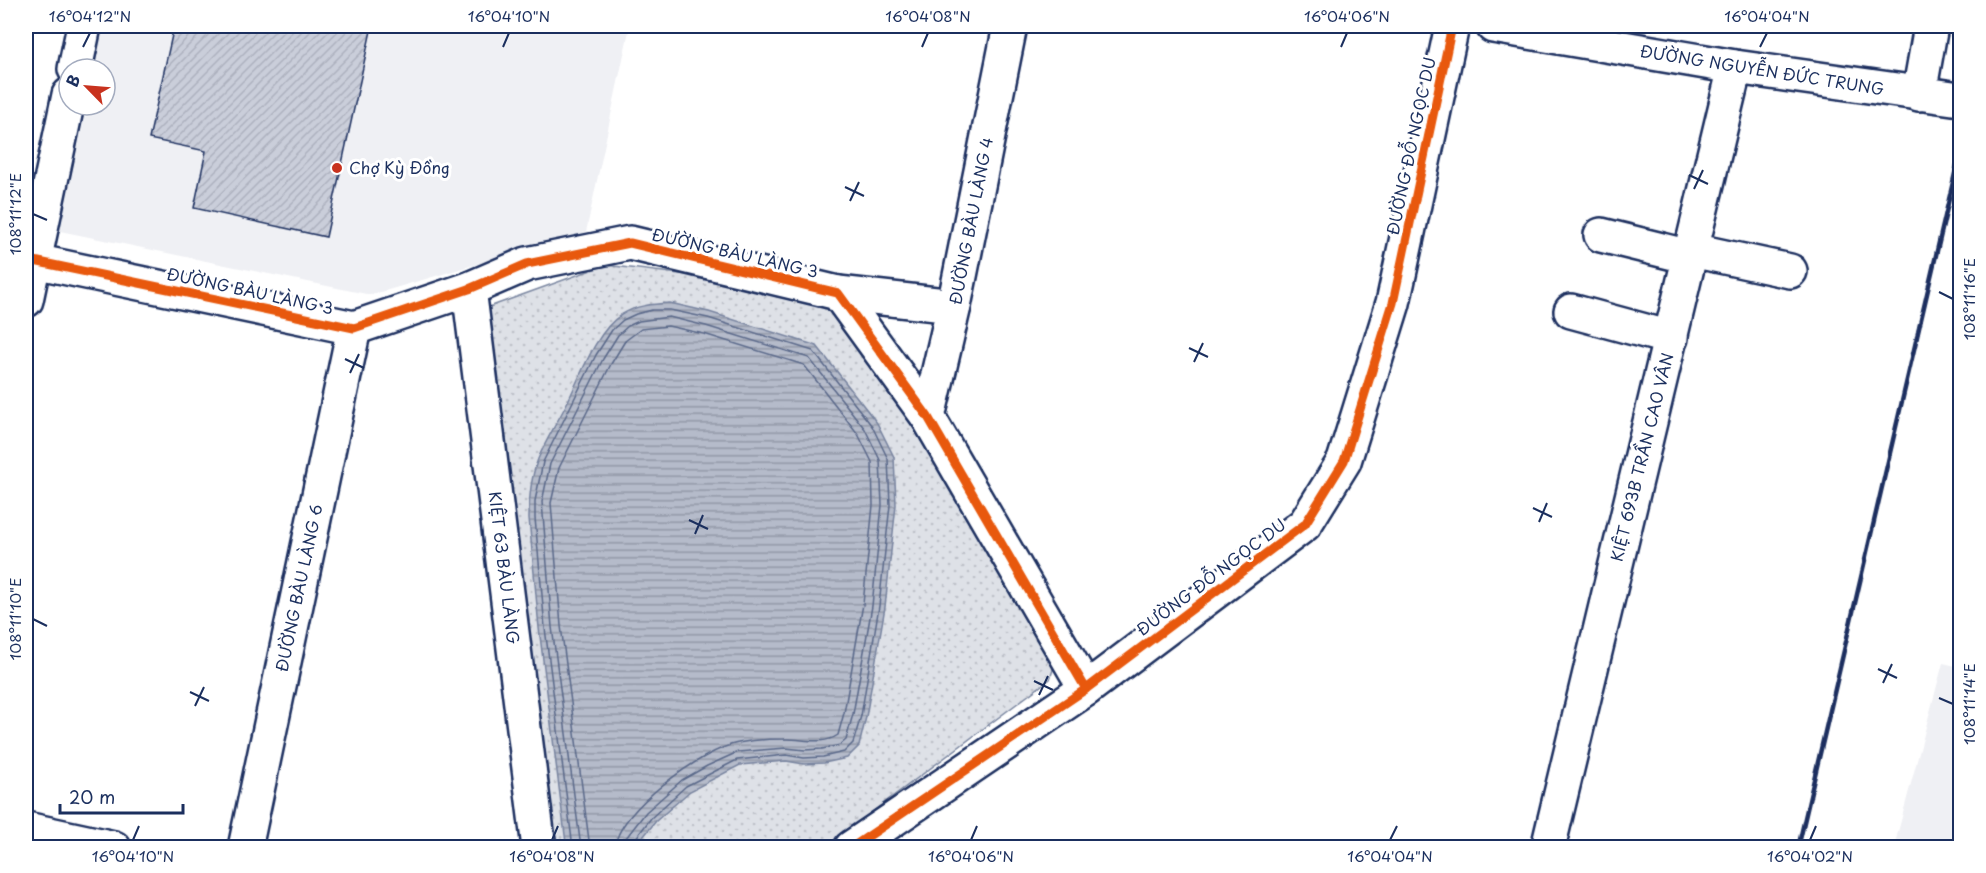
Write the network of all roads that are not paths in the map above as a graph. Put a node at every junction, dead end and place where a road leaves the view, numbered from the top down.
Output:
1 (84, 26) edge
2 (1010, 26) edge
3 (1452, 26) edge
4 (1493, 26) edge
5 (1931, 26) edge
6 (78, 57) edge
7 (1736, 67) junction
8 (1919, 94) junction
9 (1960, 99) edge
10 (64, 117) edge
11 (1601, 235) dead end
12 (1691, 253) junction
13 (34, 261) junction
14 (1790, 272) dead end
15 (469, 289) junction
16 (838, 293) junction
17 (26, 300) edge
18 (954, 306) junction
19 (1571, 310) dead end
20 (354, 328) junction
21 (1671, 338) junction
22 (928, 417) junction
23 (1086, 689) junction
24 (26, 829) edge
25 (114, 848) edge
26 (245, 848) edge
27 (539, 848) edge
28 (851, 848) edge
29 (1548, 848) edge

1 - 6 street
2 - 18 street, ĐƯỜNG BÀU LÀNG 4
3 - 23 street, ĐƯỜNG ĐỖ NGỌC DU
4 - 7 street, ĐƯỜNG NGUYỄN ĐỨC TRUNG
5 - 8 street
7 - 8 street, ĐƯỜNG NGUYỄN ĐỨC TRUNG
7 - 12 street, KIỆT 693B TRẦN CAO VÂN
8 - 9 street, ĐƯỜNG NGUYỄN ĐỨC TRUNG
10 - 13 street
11 - 12 street
12 - 14 street
12 - 21 street, KIỆT 693B TRẦN CAO VÂN
13 - 17 street
13 - 20 street, ĐƯỜNG BÀU LÀNG 3
15 - 16 street, ĐƯỜNG BÀU LÀNG 3
15 - 20 street, ĐƯỜNG BÀU LÀNG 3
15 - 27 street, KIỆT 63 BÀU LÀNG
16 - 18 street, ĐƯỜNG BÀU LÀNG 3
16 - 22 street, ĐƯỜNG BÀU LÀNG 3
18 - 22 street, ĐƯỜNG BÀU LÀNG 4
19 - 21 street
20 - 26 street, ĐƯỜNG BÀU LÀNG 6
21 - 29 street, KIỆT 693B TRẦN CAO VÂN
22 - 23 street, ĐƯỜNG BÀU LÀNG 3
23 - 28 street, ĐƯỜNG ĐỖ NGỌC DU
24 - 25 street

